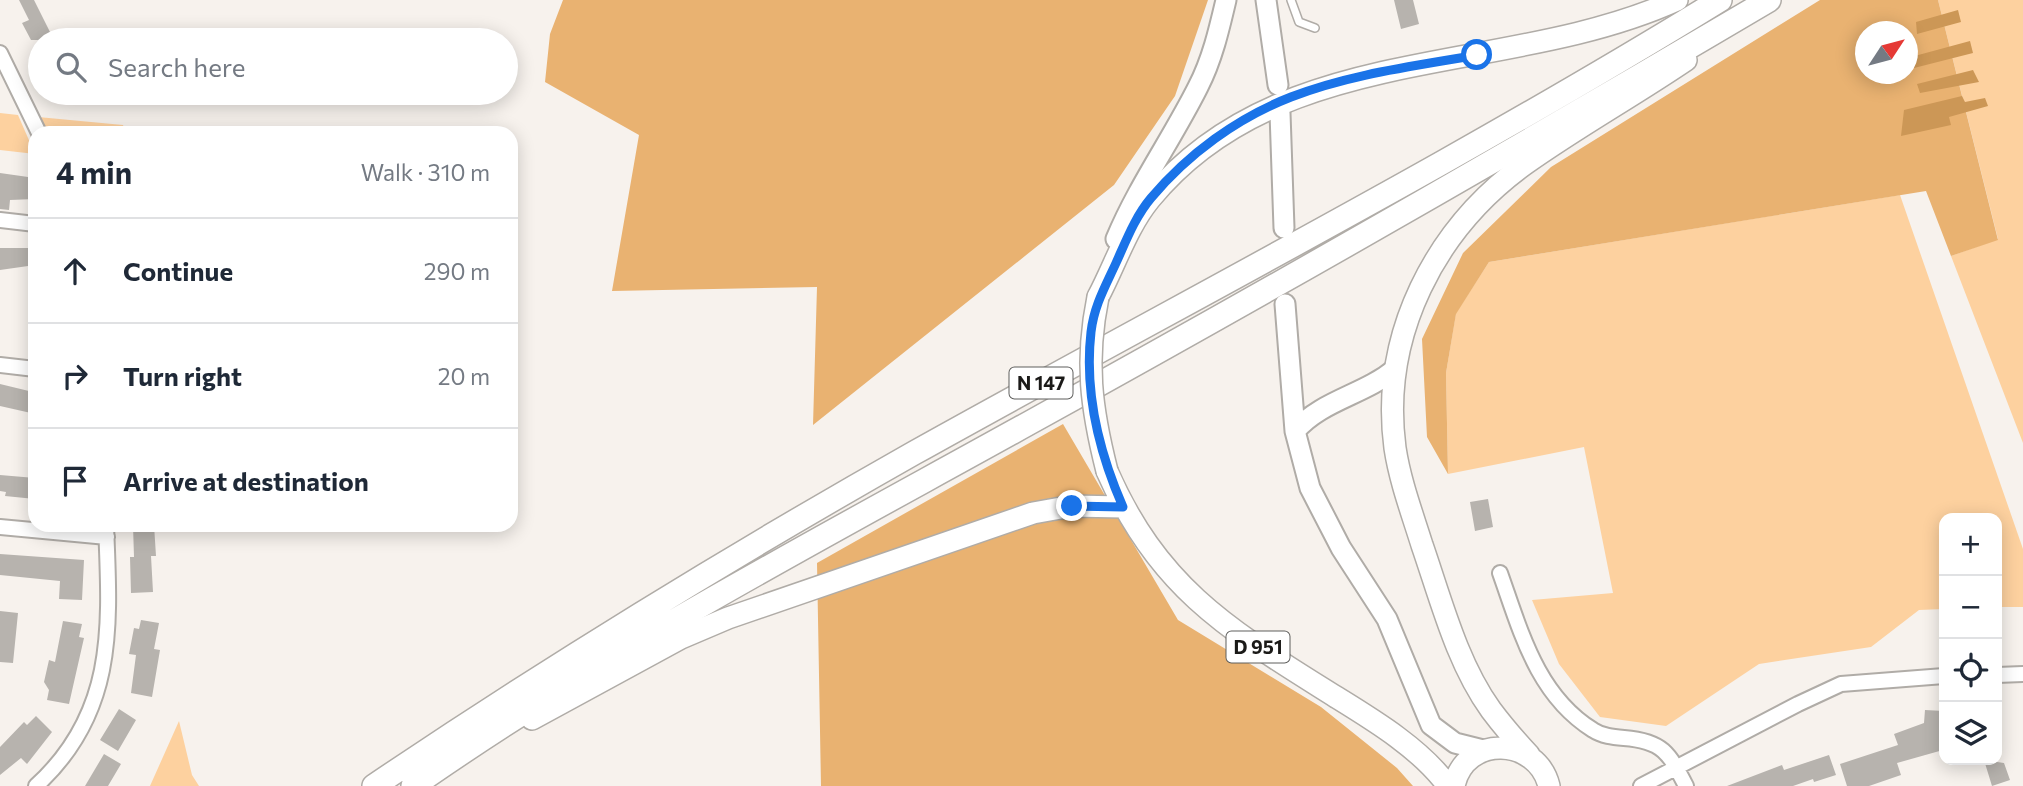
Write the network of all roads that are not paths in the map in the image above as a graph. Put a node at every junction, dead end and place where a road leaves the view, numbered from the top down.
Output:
1 (1226, 0) edge
2 (1266, 0) edge
3 (1291, 0) edge
4 (1676, 0) edge
5 (1720, 0) edge
6 (1769, 0) edge
7 (1775, 0) edge
8 (1315, 27) dead end
9 (0, 53) edge
10 (1278, 85) dead end
11 (1280, 113) dead end
12 (35, 126) edge
13 (0, 220) edge
14 (28, 223) edge
15 (1284, 228) dead end
16 (1098, 297) junction
17 (1285, 304) dead end
18 (0, 365) edge
19 (28, 368) edge
20 (1395, 369) junction
21 (1295, 431) junction
22 (1123, 507) junction
23 (0, 527) edge
24 (28, 528) edge
25 (106, 532) edge
26 (1500, 573) dead end
27 (2023, 674) edge
28 (2002, 675) edge
29 (1939, 676) edge
30 (1483, 751) junction
31 (1529, 755) junction
32 (1677, 769) junction
33 (422, 780) edge
34 (1551, 783) edge
35 (36, 786) edge
36 (374, 786) edge
37 (1448, 786) edge
38 (1454, 786) edge
39 (1641, 786) edge
40 (1686, 786) edge

1 - 16 main road, D 951
2 - 10 main road
3 - 8 lane
4 - 16 main road
5 - 36 highway, N 147
6 - 33 highway, N 147
7 - 20 main road
9 - 12 street
11 - 15 main road
13 - 14 street
16 - 22 main road, D 951, bridge
17 - 21 main road
18 - 19 street
20 - 21 main road
20 - 31 main road
21 - 30 main road
22 - 33 main road
22 - 37 main road, D 951
23 - 24 street
25 - 35 street
26 - 32 street
27 - 28 street
29 - 32 street
30 - 31 main road
30 - 38 main road
31 - 34 main road
32 - 39 street
32 - 40 street

